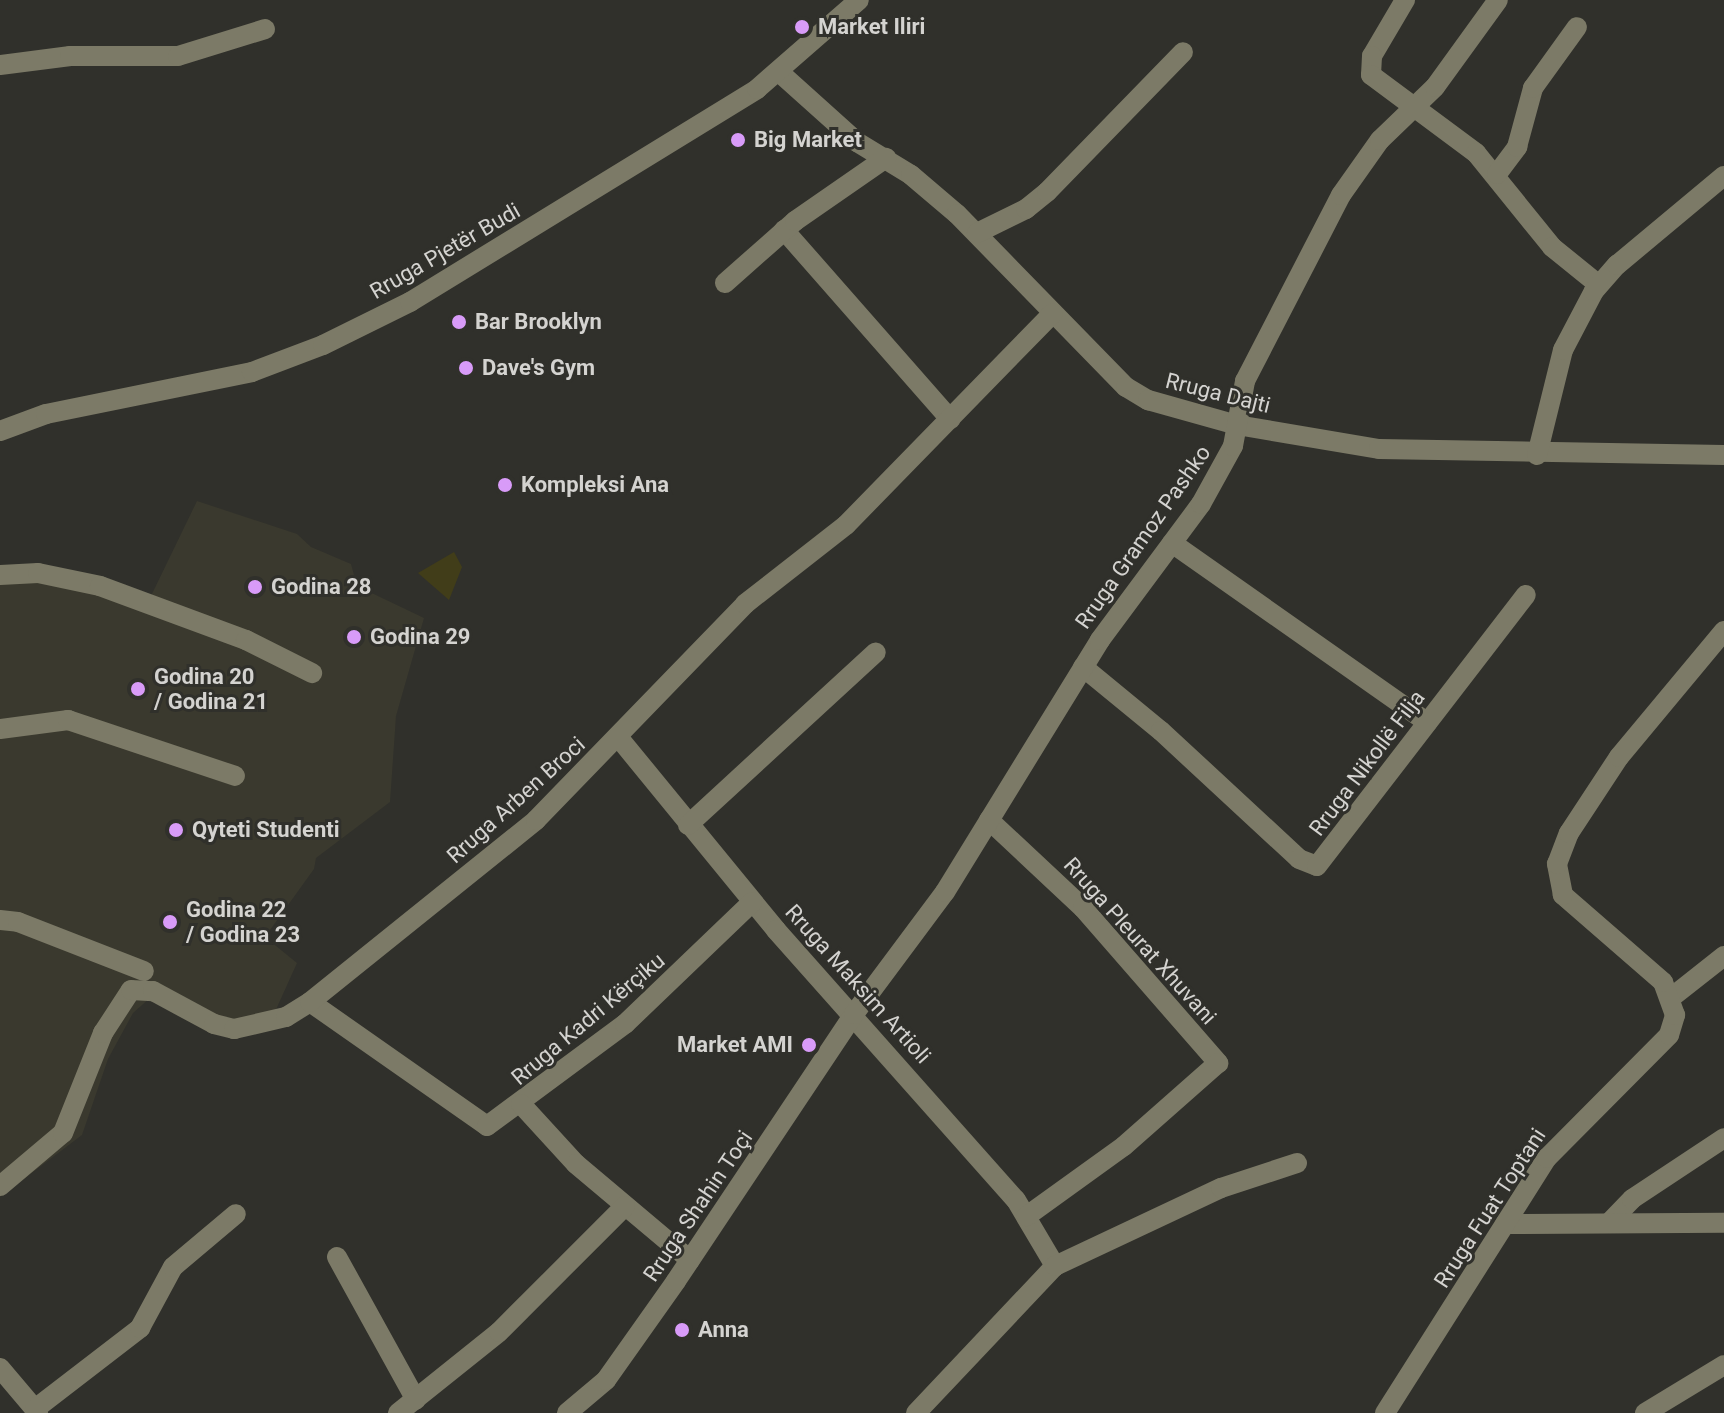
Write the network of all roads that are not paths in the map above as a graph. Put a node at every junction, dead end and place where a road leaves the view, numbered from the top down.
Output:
1 (859, 0) edge
2 (1405, 0) edge
3 (1498, 0) edge
4 (1577, 27) dead end
5 (265, 29) dead end
6 (1183, 52) dead end
7 (0, 65) edge
8 (779, 72) junction
9 (1416, 107) junction
10 (886, 158) junction
11 (1497, 174) junction
12 (1724, 176) edge
13 (784, 230) junction
14 (977, 233) junction
15 (725, 283) dead end
16 (1599, 285) junction
17 (1053, 313) junction
18 (950, 419) junction
19 (1237, 425) junction
20 (0, 431) edge
21 (1537, 455) junction
22 (1724, 455) edge
23 (1172, 543) junction
24 (0, 575) edge
25 (1526, 595) dead end
26 (1724, 631) edge
27 (876, 652) dead end
28 (1083, 667) junction
29 (312, 673) dead end
30 (1427, 722) junction
31 (0, 729) edge
32 (619, 738) junction
33 (235, 776) dead end
34 (989, 820) junction
35 (688, 825) junction
36 (752, 902) junction
37 (0, 920) edge
38 (1724, 956) edge
39 (144, 971) dead end
40 (1672, 997) junction
41 (310, 1002) junction
42 (854, 1014) junction
43 (521, 1104) junction
44 (1724, 1138) edge
45 (1297, 1163) dead end
46 (0, 1186) edge
47 (625, 1206) junction
48 (236, 1214) dead end
49 (1027, 1216) junction
50 (1609, 1223) junction
51 (1724, 1223) edge
52 (1505, 1224) junction
53 (337, 1257) dead end
54 (690, 1260) junction
55 (1055, 1266) junction
56 (1724, 1365) edge
57 (0, 1368) edge
58 (416, 1400) junction
59 (37, 1411) edge
60 (398, 1413) edge
61 (567, 1413) edge
62 (916, 1413) edge
63 (1385, 1413) edge
64 (1645, 1413) edge

1 - 8 street, Rruga Pjetër Budi
2 - 9 street
3 - 9 street, Rruga Gramoz Pashko
4 - 11 street
5 - 7 street
6 - 14 street
8 - 10 street, Rruga Dajti
8 - 20 street, Rruga Pjetër Budi
9 - 11 street
9 - 19 street, Rruga Gramoz Pashko
10 - 13 street
10 - 14 street, Rruga Dajti
11 - 16 street
12 - 16 street
13 - 15 street
13 - 18 street
14 - 17 street, Rruga Dajti
16 - 21 street
17 - 18 street, Rruga Arben Broci
17 - 19 street, Rruga Dajti
18 - 32 street, Rruga Arben Broci
19 - 21 street, Rruga Dajti
19 - 23 street, Rruga Gramoz Pashko
21 - 22 street, Rruga Dajti
23 - 28 street, Rruga Gramoz Pashko
23 - 30 street
24 - 29 street
25 - 30 street, Rruga Nikollë Filja
26 - 40 street
27 - 35 street
28 - 30 street, Rruga Nikollë Filja
28 - 34 street, Rruga Gramoz Pashko
31 - 33 street
32 - 35 street, Rruga Maksim Artioli
32 - 41 street, Rruga Arben Broci
34 - 42 street, Rruga Gramoz Pashko
34 - 49 street, Rruga Pleurat Xhuvani
35 - 36 street, Rruga Maksim Artioli
36 - 42 street, Rruga Maksim Artioli
36 - 43 street, Rruga Kadri Kërçiku
37 - 39 street
38 - 40 street
40 - 52 street, Rruga Fuat Toptani
41 - 43 street
41 - 46 street, Rruga Arben Broci
42 - 49 street, Rruga Maksim Artioli
42 - 54 street, Rruga Shahin Toçi
43 - 47 street, Rruga Kadri Kërçiku
44 - 50 street
45 - 55 street
47 - 54 street, Rruga Kadri Kërçiku
47 - 58 street
48 - 59 street
49 - 55 street, Rruga Maksim Artioli
50 - 51 street
50 - 52 street
52 - 63 street, Rruga Fuat Toptani
53 - 58 street
54 - 61 street, Rruga Shahin Toçi
55 - 62 street
56 - 64 street
57 - 59 street
58 - 60 street

